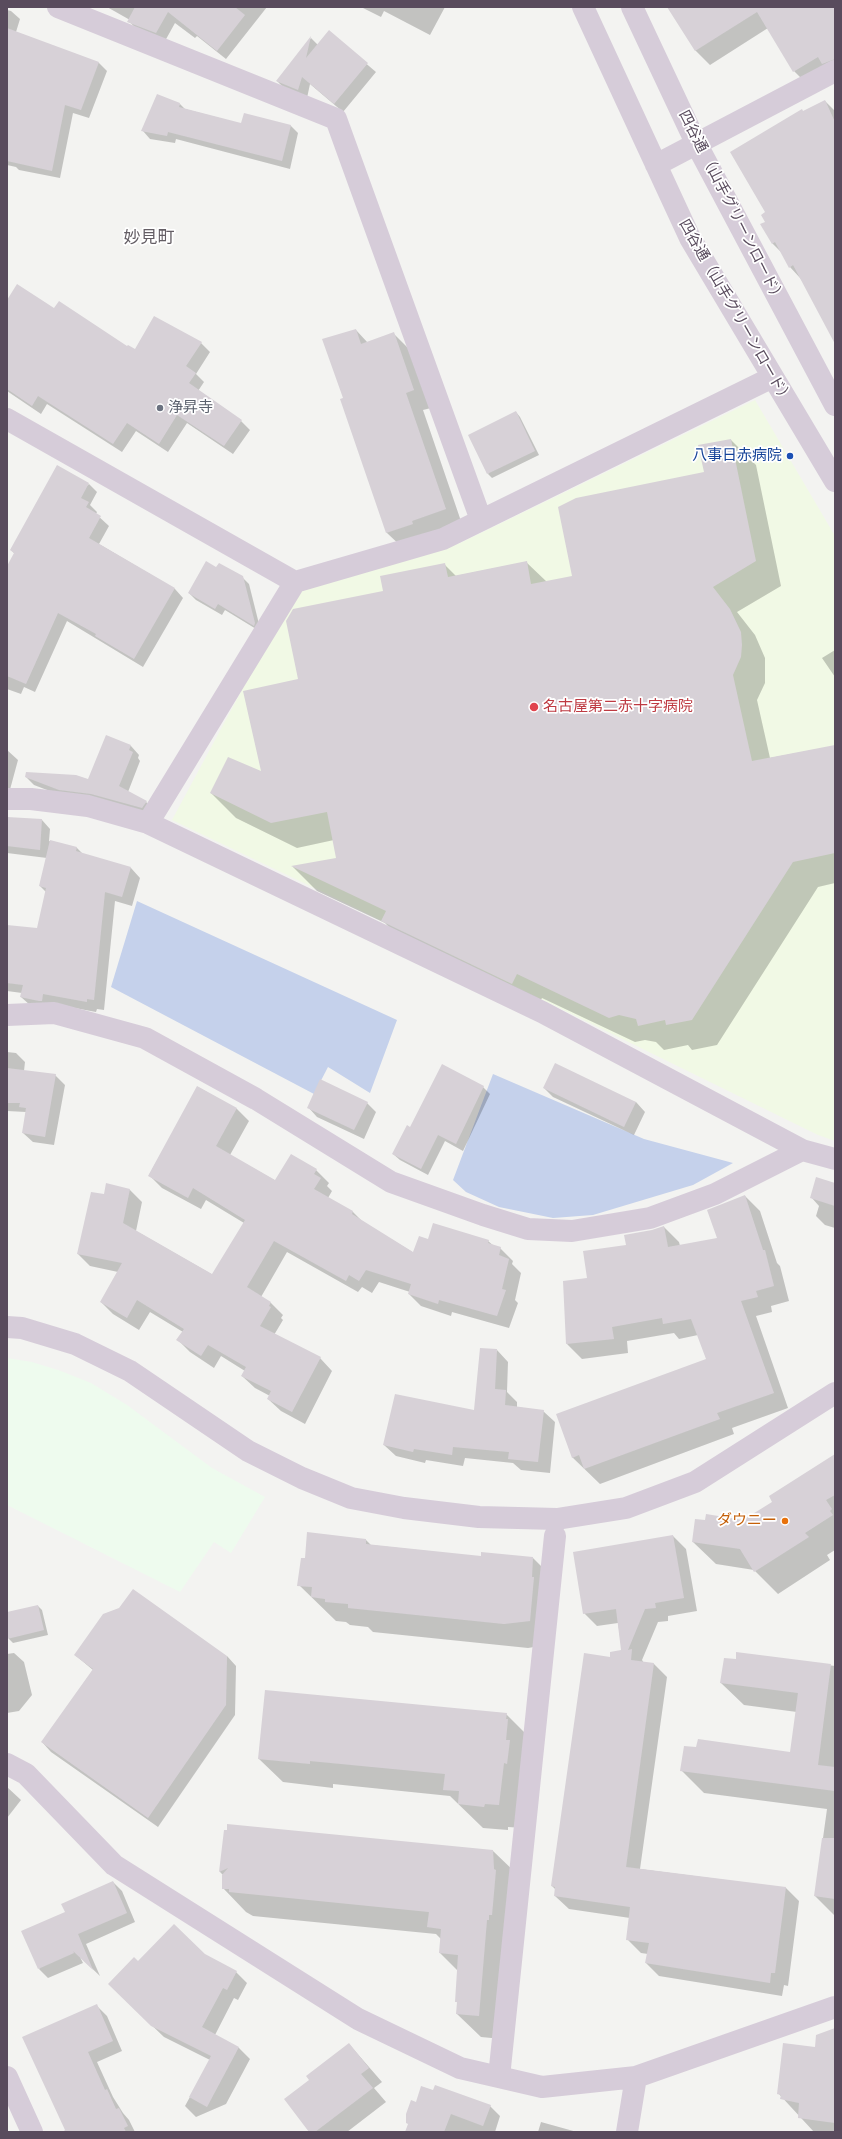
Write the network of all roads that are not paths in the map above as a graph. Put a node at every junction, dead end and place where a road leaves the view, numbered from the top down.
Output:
1 (58, 7) edge
2 (583, 7) edge
3 (632, 7) edge
4 (835, 71) edge
5 (697, 145) junction
6 (656, 165) junction
7 (773, 377) junction
8 (835, 405) edge
9 (7, 419) edge
10 (835, 481) edge
11 (481, 520) junction
12 (295, 582) junction
13 (7, 799) edge
14 (148, 823) junction
15 (7, 1015) edge
16 (802, 1150) junction
17 (835, 1159) edge
18 (7, 1327) edge
19 (835, 1393) edge
20 (555, 1536) dead end
21 (7, 1764) edge
22 (835, 2007) edge
23 (7, 2077) edge
24 (499, 2077) junction
25 (636, 2077) junction
26 (32, 2132) edge
27 (627, 2132) edge

1 - 11 street
2 - 6 street, 四谷通（山手グリーンロード）
3 - 5 street, 四谷通 （山手グリーンロード）
4 - 5 street
5 - 6 street
5 - 8 street, 四谷通 （山手グリーンロード）
6 - 7 street, 四谷通（山手グリーンロード）
7 - 10 street, 四谷通（山手グリーンロード）
7 - 11 street
9 - 12 street
11 - 12 street
12 - 14 street
13 - 14 street
14 - 16 street
15 - 16 street
16 - 17 street
18 - 19 street
20 - 24 street
21 - 24 street
22 - 25 street
23 - 26 street
24 - 25 street
25 - 27 street

